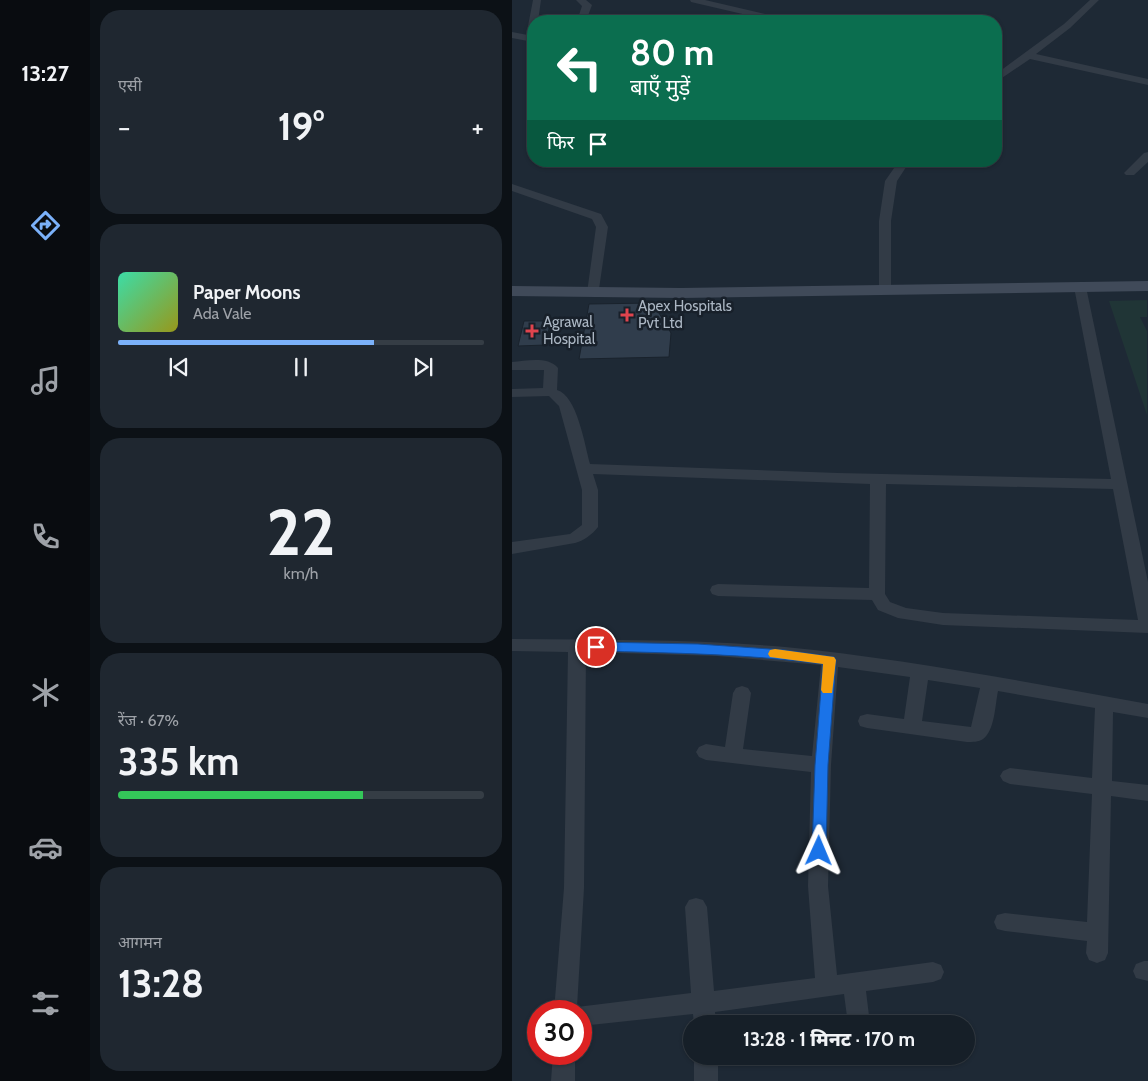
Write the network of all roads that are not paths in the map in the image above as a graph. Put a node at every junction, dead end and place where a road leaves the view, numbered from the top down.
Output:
1 (537, 0) edge
2 (580, 0) edge
3 (694, 0) edge
4 (1095, 0) edge
5 (535, 15) edge
6 (584, 15) edge
7 (758, 15) edge
8 (512, 35) edge
9 (527, 38) edge
10 (1027, 55) junction
11 (1002, 74) edge
12 (1148, 82) edge
13 (1148, 155) edge
14 (901, 167) edge
15 (1130, 173) dead end
16 (512, 186) edge
17 (1148, 286) edge
18 (1080, 287) junction
19 (885, 290) junction
20 (593, 293) junction
21 (516, 294) edge
22 (512, 366) edge
23 (550, 392) junction
24 (512, 393) edge
25 (584, 469) junction
26 (878, 478) junction
27 (1120, 484) junction
28 (512, 548) edge
29 (1141, 558) edge
30 (718, 590) dead end
31 (877, 594) junction
32 (1148, 627) edge
33 (512, 645) edge
34 (577, 646) junction
35 (830, 660) junction
36 (920, 672) junction
37 (990, 683) junction
38 (742, 693) dead end
39 (1104, 703) junction
40 (1148, 711) edge
41 (867, 721) dead end
42 (912, 727) junction
43 (706, 752) dead end
44 (733, 755) junction
45 (821, 765) junction
46 (1010, 776) dead end
47 (1103, 788) junction
48 (1148, 793) edge
49 (696, 907) dead end
50 (1005, 922) dead end
51 (1097, 943) joint
52 (933, 972) dead end
53 (854, 982) junction
54 (828, 986) junction
55 (566, 1000) edge
56 (705, 1013) edge
57 (857, 1015) edge
58 (592, 1016) edge
59 (564, 1065) edge
60 (706, 1065) edge
61 (563, 1081) edge
62 (706, 1081) edge

1 - 5 street
2 - 6 street
3 - 7 street
4 - 10 street
8 - 9 street
10 - 11 street
10 - 12 street
13 - 15 street
14 - 19 street
16 - 20 street
17 - 18 street
18 - 19 street
18 - 27 street
19 - 20 street
20 - 21 street
22 - 23 street
23 - 24 street
23 - 25 street
25 - 26 street
25 - 28 street
26 - 27 street
26 - 31 street
27 - 29 street
29 - 32 street
30 - 31 street
31 - 32 street
33 - 34 street
34 - 35 street
34 - 55 street
35 - 36 street
35 - 45 street
36 - 37 street
36 - 42 street
37 - 39 street
37 - 42 street
38 - 44 street
39 - 40 street
39 - 47 street
41 - 42 street
43 - 44 street
44 - 45 street
45 - 54 street
46 - 47 street
47 - 48 street
47 - 51 street
49 - 56 street
50 - 51 street
52 - 53 street
53 - 54 street
53 - 57 street
54 - 56 street
56 - 58 street
59 - 61 street
60 - 62 street

